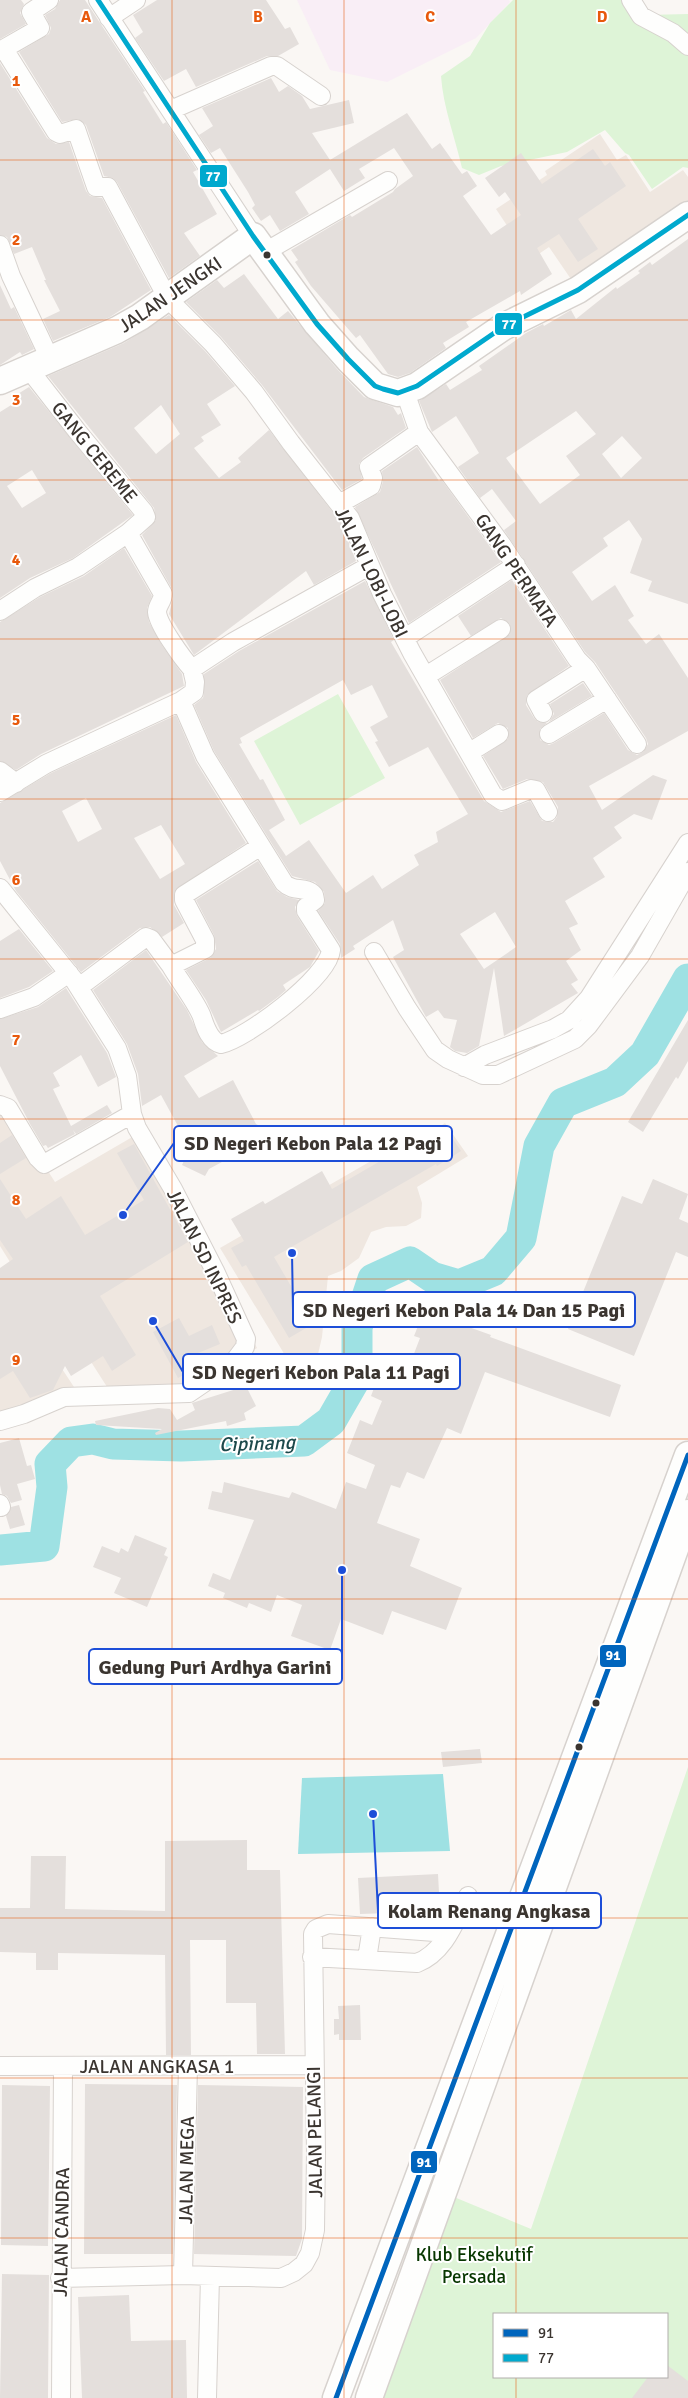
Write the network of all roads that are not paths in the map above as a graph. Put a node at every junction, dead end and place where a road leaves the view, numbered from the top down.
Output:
1 (49, 0) edge
2 (98, 0) edge
3 (136, 0) edge
4 (631, 0) edge
5 (109, 18) junction
6 (688, 46) edge
7 (2, 50) edge
8 (321, 96) dead end
9 (171, 110) junction
10 (388, 181) dead end
11 (688, 215) edge
12 (259, 244) junction
13 (0, 245) edge
14 (168, 299) junction
15 (39, 363) junction
16 (0, 381) edge
17 (405, 392) junction
18 (420, 432) junction
19 (339, 504) junction
20 (128, 532) junction
21 (516, 565) junction
22 (369, 566) junction
23 (0, 611) edge
24 (502, 629) dead end
25 (405, 638) junction
26 (586, 668) junction
27 (192, 669) junction
28 (426, 676) junction
29 (607, 699) junction
30 (182, 701) junction
31 (543, 713) dead end
32 (499, 734) dead end
33 (549, 734) dead end
34 (637, 744) dead end
35 (470, 752) junction
36 (0, 771) edge
37 (16, 783) junction
38 (0, 792) edge
39 (548, 812) dead end
40 (688, 842) edge
41 (261, 846) junction
42 (688, 872) edge
43 (0, 888) edge
44 (374, 952) dead end
45 (171, 966) junction
46 (74, 980) junction
47 (0, 1009) edge
48 (464, 1067) junction
49 (0, 1105) edge
50 (132, 1114) junction
51 (0, 1421) edge
52 (688, 1455) edge
53 (688, 1513) edge
54 (468, 1896) dead end
55 (372, 1927) junction
56 (448, 1933) junction
57 (312, 1957) junction
58 (367, 1959) junction
59 (313, 2065) junction
60 (0, 2066) edge
61 (63, 2066) junction
62 (188, 2066) junction
63 (183, 2275) junction
64 (210, 2276) junction
65 (60, 2278) junction
66 (62, 2398) edge
67 (207, 2398) edge
68 (336, 2398) edge
69 (369, 2398) edge

1 - 7 street
2 - 5 street
3 - 5 street
4 - 6 street
5 - 9 street
7 - 14 street, JALAN LOBI-LOBI
8 - 9 street
9 - 12 street
10 - 12 street
11 - 17 street
12 - 14 street, JALAN JENGKI
12 - 17 street
13 - 15 street
14 - 15 street, JALAN JENGKI
14 - 19 street, JALAN LOBI-LOBI
15 - 16 street, JALAN JENGKI
15 - 20 street, GANG CEREME
17 - 18 street, GANG PERMATA
18 - 19 street
18 - 21 street, GANG PERMATA
19 - 22 street, JALAN LOBI-LOBI
20 - 23 street, GANG CEREME
20 - 27 street
21 - 25 street
21 - 26 street, GANG PERMATA
22 - 25 street, JALAN LOBI-LOBI
22 - 27 street
24 - 28 street
25 - 28 street, JALAN LOBI-LOBI
26 - 29 street, GANG PERMATA
26 - 31 street
27 - 30 street
28 - 35 street, JALAN LOBI-LOBI
29 - 33 street
29 - 34 street, GANG PERMATA
30 - 37 street
30 - 41 street
32 - 35 street
35 - 39 street, JALAN LOBI-LOBI
36 - 37 street
37 - 38 street
40 - 48 street
41 - 45 street
41 - 45 street
42 - 48 street
43 - 46 street, JALAN SD INPRES
44 - 48 street
45 - 46 street
46 - 47 street
46 - 50 street, JALAN SD INPRES
49 - 50 street
50 - 51 street, JALAN SD INPRES
52 - 68 street
53 - 69 street
54 - 56 street
55 - 56 street, JALAN PELANGI
55 - 57 street, JALAN PELANGI
55 - 58 street
56 - 58 street
57 - 58 street
57 - 59 street, JALAN PELANGI
59 - 62 street, JALAN ANGKASA 1
59 - 64 street, JALAN PELANGI
60 - 61 street, JALAN ANGKASA 1
61 - 62 street, JALAN ANGKASA 1
61 - 65 street, JALAN CANDRA
62 - 63 street, JALAN MEGA
63 - 64 street, JALAN PELANGI
63 - 65 street, JALAN PELANGI
64 - 67 street
65 - 66 street, JALAN CANDRA

